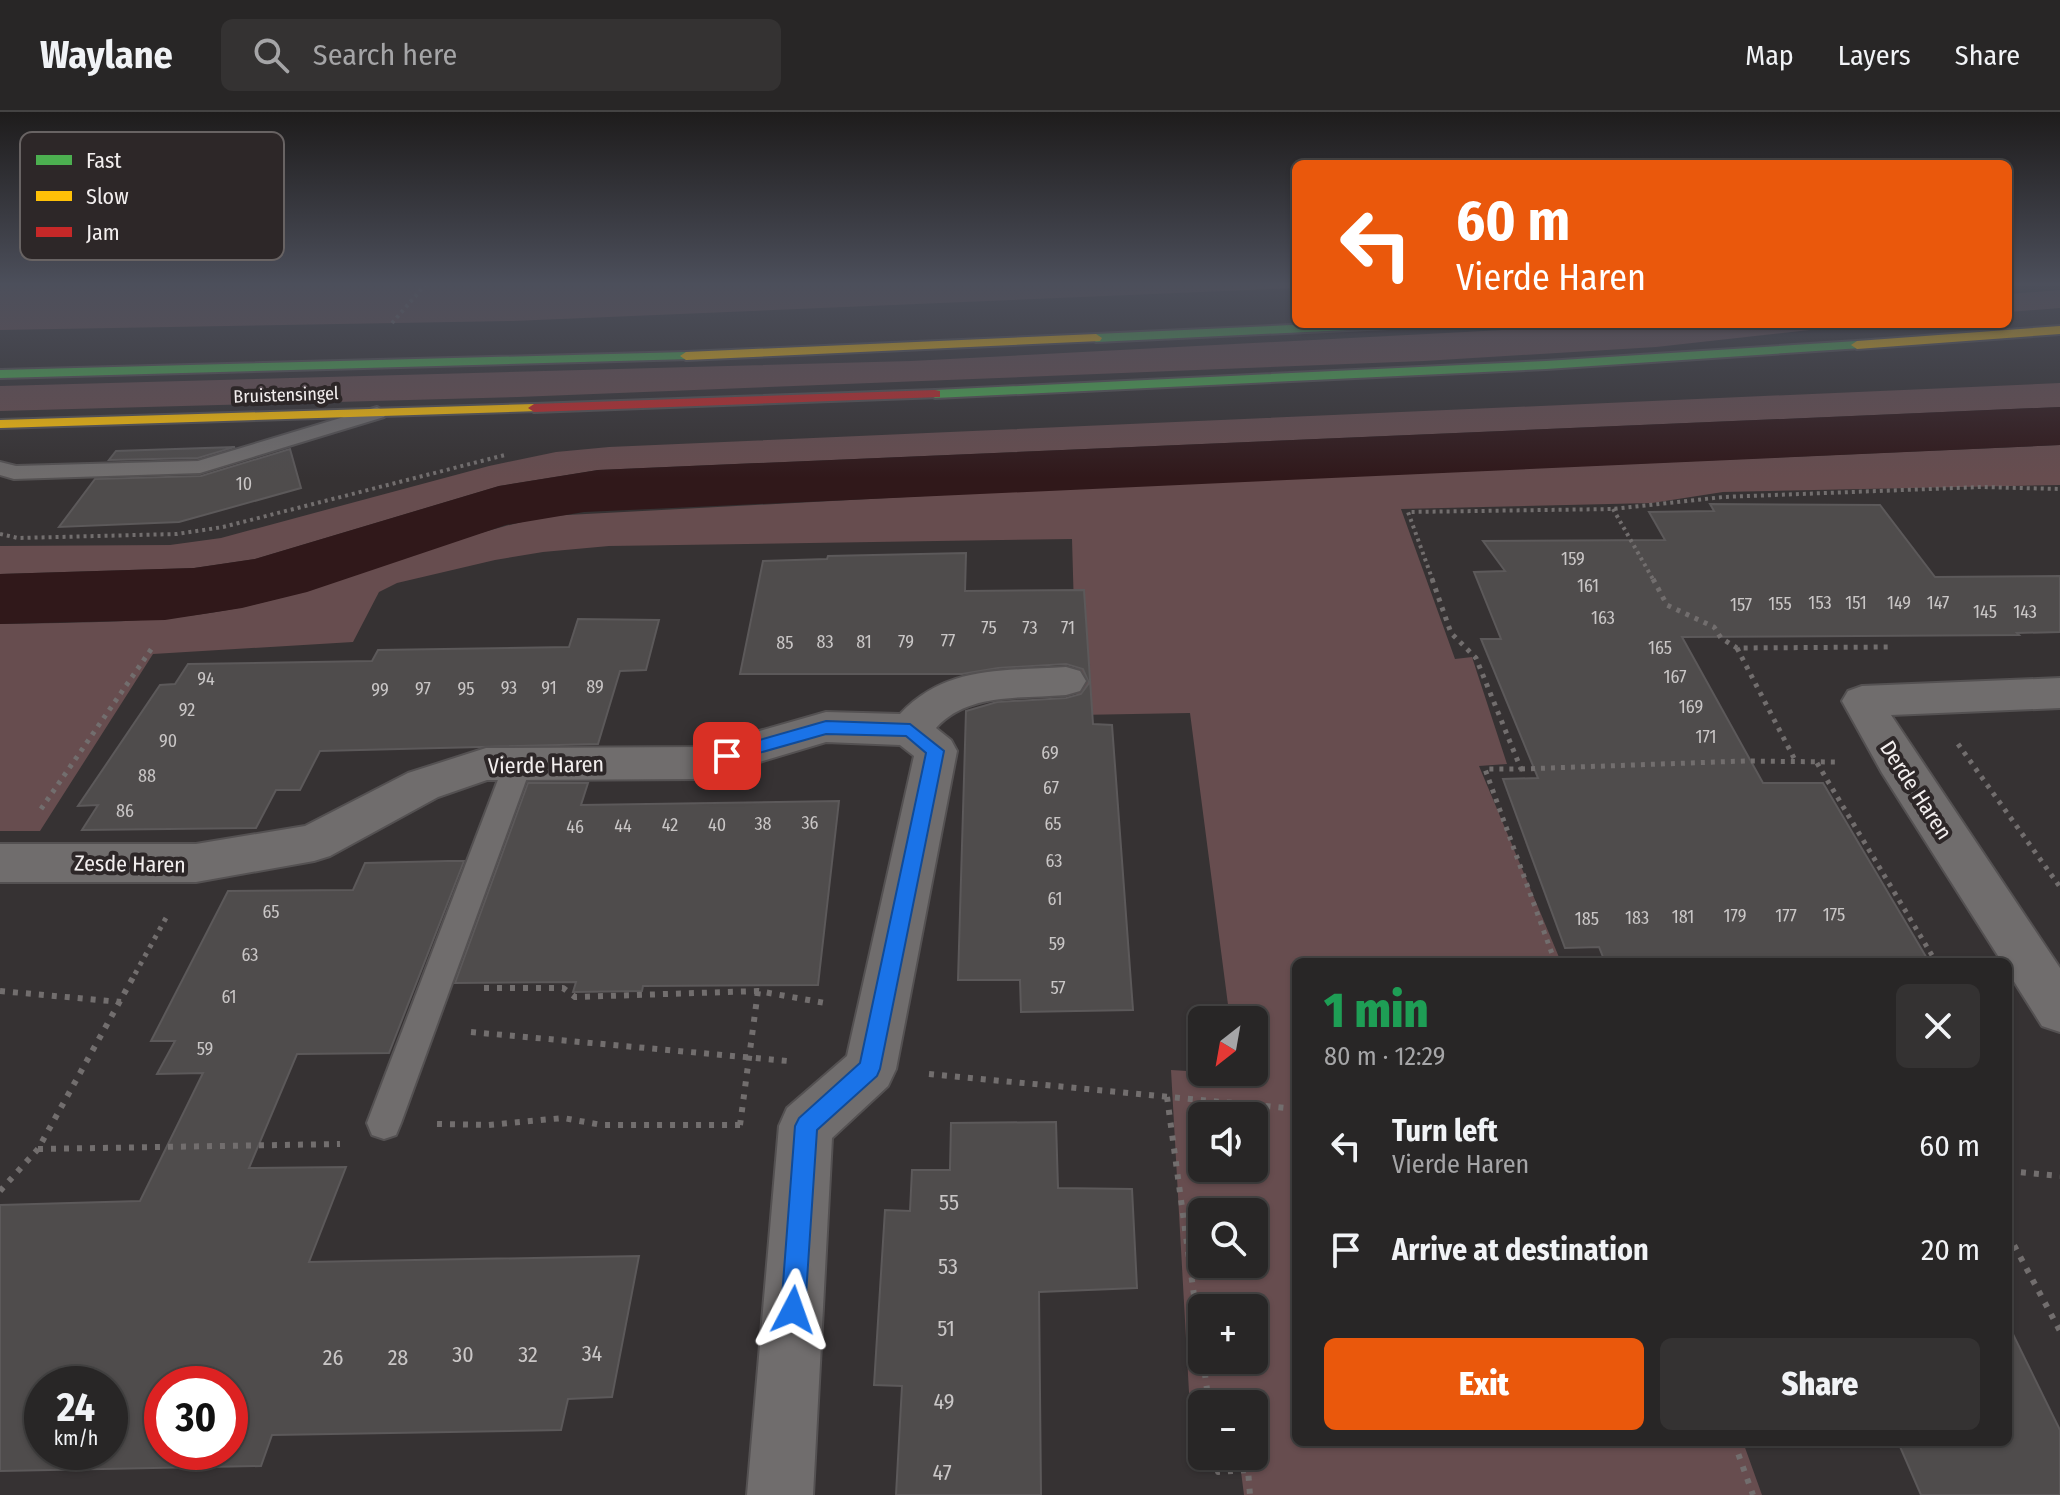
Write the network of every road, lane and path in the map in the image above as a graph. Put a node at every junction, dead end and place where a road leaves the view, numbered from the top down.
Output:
1 (857, 350) edge
2 (1819, 350) edge
3 (0, 374) edge
4 (377, 413) junction
5 (0, 424) edge
6 (0, 468) edge
7 (2060, 489) edge
8 (1613, 509) junction
9 (1906, 647) dead end
10 (152, 648) dead end
11 (1737, 648) junction
12 (1066, 681) dead end
13 (2060, 693) edge
14 (1925, 698) junction
15 (910, 730) junction
16 (1796, 762) junction
17 (1897, 762) junction
18 (1817, 763) junction
19 (518, 764) junction
20 (1521, 769) junction
21 (2, 863) edge
22 (196, 863) junction
23 (2060, 887) edge
24 (1554, 958) edge
25 (1934, 958) edge
26 (434, 988) junction
27 (0, 991) edge
28 (758, 991) junction
29 (121, 1002) junction
30 (2060, 1010) edge
31 (881, 1012) junction
32 (418, 1028) junction
33 (751, 1057) junction
34 (870, 1069) junction
35 (1167, 1097) junction
36 (1292, 1109) edge
37 (384, 1123) junction
38 (740, 1125) junction
39 (806, 1126) junction
40 (38, 1149) junction
41 (2012, 1171) edge
42 (2060, 1176) edge
43 (0, 1191) edge
44 (2012, 1241) edge
45 (1194, 1294) edge
46 (2060, 1331) edge
47 (1735, 1446) edge
48 (1218, 1470) edge
49 (1248, 1470) edge
50 (1248, 1470) edge
51 (780, 1495) edge
52 (1250, 1495) edge
53 (1753, 1495) edge

1 - 3 main road, Bruistensingel
2 - 4 main road, Bruistensingel
4 - 5 main road, Bruistensingel
4 - 6 lane
7 - 8 path
8 - 11 path
8 - 20 path
9 - 11 path
10 - 21 path
11 - 16 path
12 - 15 street
13 - 14 street, Derde Haren
14 - 17 street, Derde Haren
14 - 23 path
15 - 19 street, Vierde Haren
15 - 31 street
16 - 18 path
16 - 20 path
17 - 18 path
17 - 30 street, Derde Haren
18 - 25 path
19 - 22 street, Vierde Haren
19 - 26 lane
20 - 24 path
21 - 22 street, Zesde Haren
22 - 29 path, Zesde Haren
26 - 28 path
26 - 32 lane
27 - 29 path
28 - 31 path
28 - 33 path
29 - 40 path, Zesde Haren
31 - 34 street
32 - 33 path
32 - 37 lane
33 - 34 path
33 - 38 path
34 - 35 path
34 - 39 street
35 - 36 path
35 - 45 path
37 - 38 path
37 - 40 path
38 - 39 path
39 - 51 street
40 - 43 path, Zesde Haren
41 - 42 path
44 - 46 path
47 - 53 path
48 - 49 path
50 - 52 path

